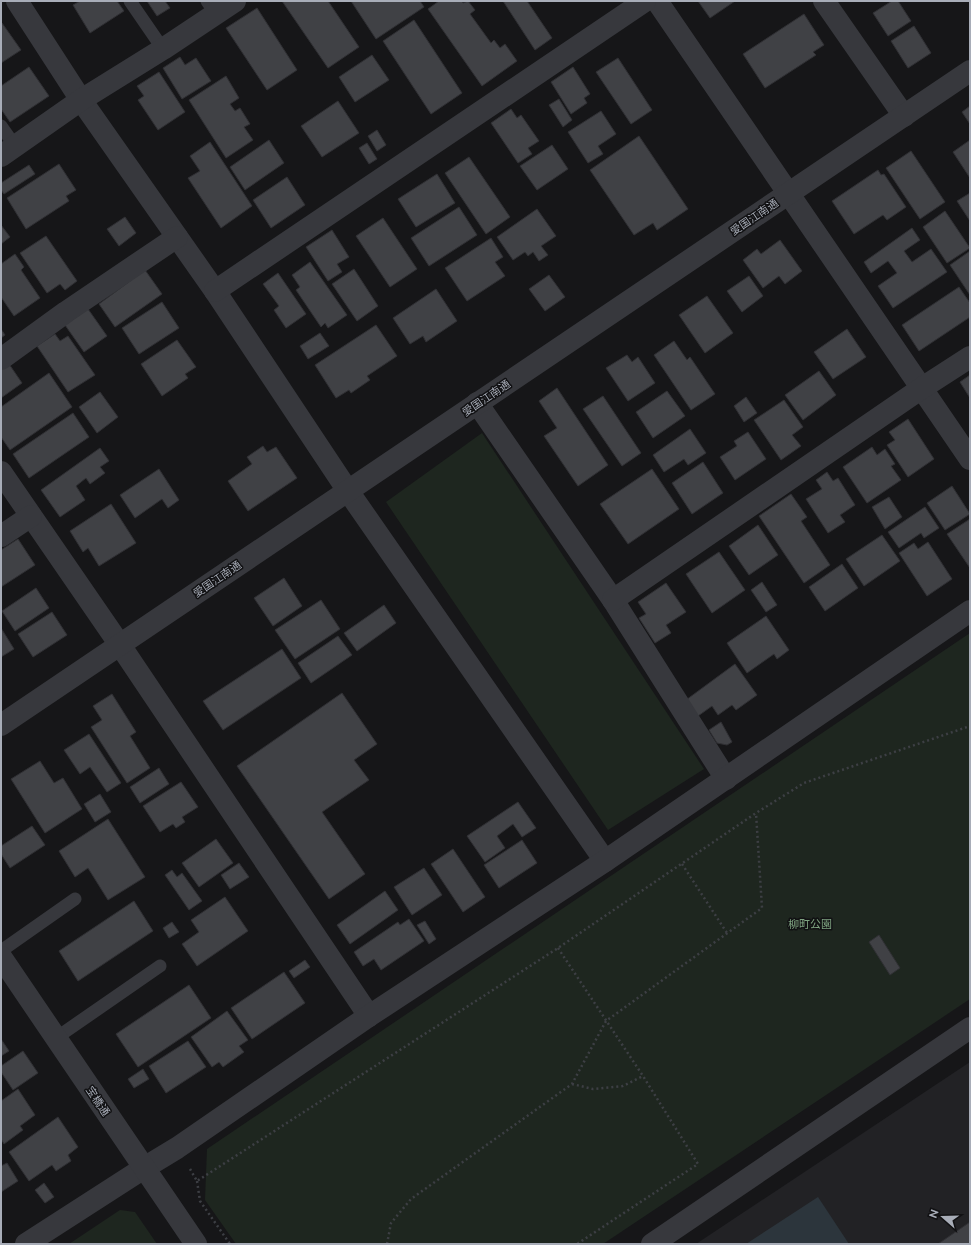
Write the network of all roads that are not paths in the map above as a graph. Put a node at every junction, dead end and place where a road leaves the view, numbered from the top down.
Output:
1 (16, 1) edge
2 (130, 1) edge
3 (235, 1) edge
4 (645, 1) edge
5 (658, 1) edge
6 (824, 1) edge
7 (211, 8) edge
8 (163, 49) junction
9 (970, 71) edge
10 (82, 100) junction
11 (904, 116) junction
12 (1, 126) edge
13 (8, 151) edge
14 (789, 193) junction
15 (177, 237) junction
16 (214, 291) junction
17 (970, 356) edge
18 (1, 359) edge
19 (922, 388) junction
20 (478, 403) junction
21 (970, 459) edge
22 (1, 472) edge
23 (348, 491) junction
24 (31, 516) junction
25 (1, 536) edge
26 (613, 600) junction
27 (970, 611) edge
28 (120, 645) junction
29 (1, 725) edge
30 (726, 779) junction
31 (605, 861) junction
32 (75, 899) dead end
33 (1, 951) edge
34 (1, 957) edge
35 (160, 966) dead end
36 (369, 1016) junction
37 (970, 1028) edge
38 (56, 1038) junction
39 (144, 1168) junction
40 (26, 1244) edge
41 (196, 1244) edge
42 (652, 1244) edge

1 - 10 street
2 - 8 lane
3 - 7 street
4 - 16 street
5 - 14 street
6 - 11 street
7 - 8 street
8 - 10 street
9 - 11 street, 愛国江南通
10 - 13 street
10 - 15 street
11 - 14 street, 愛国江南通
12 - 13 lane
14 - 19 street
14 - 20 street, 愛国江南通
15 - 16 street
15 - 18 street
16 - 23 street
17 - 19 street
19 - 21 street
19 - 26 street
20 - 23 street, 愛国江南通
20 - 26 street
22 - 24 street
23 - 28 street, 愛国江南通
23 - 31 street
24 - 25 street
24 - 28 street
26 - 30 street
27 - 30 street
28 - 29 street, 愛国江南通
28 - 36 street
30 - 31 street
31 - 36 street
32 - 33 lane
34 - 38 street, 宝橋通
35 - 38 lane
36 - 39 street
37 - 42 street
38 - 39 street, 宝橋通
39 - 40 street
39 - 41 street, 宝橋通

